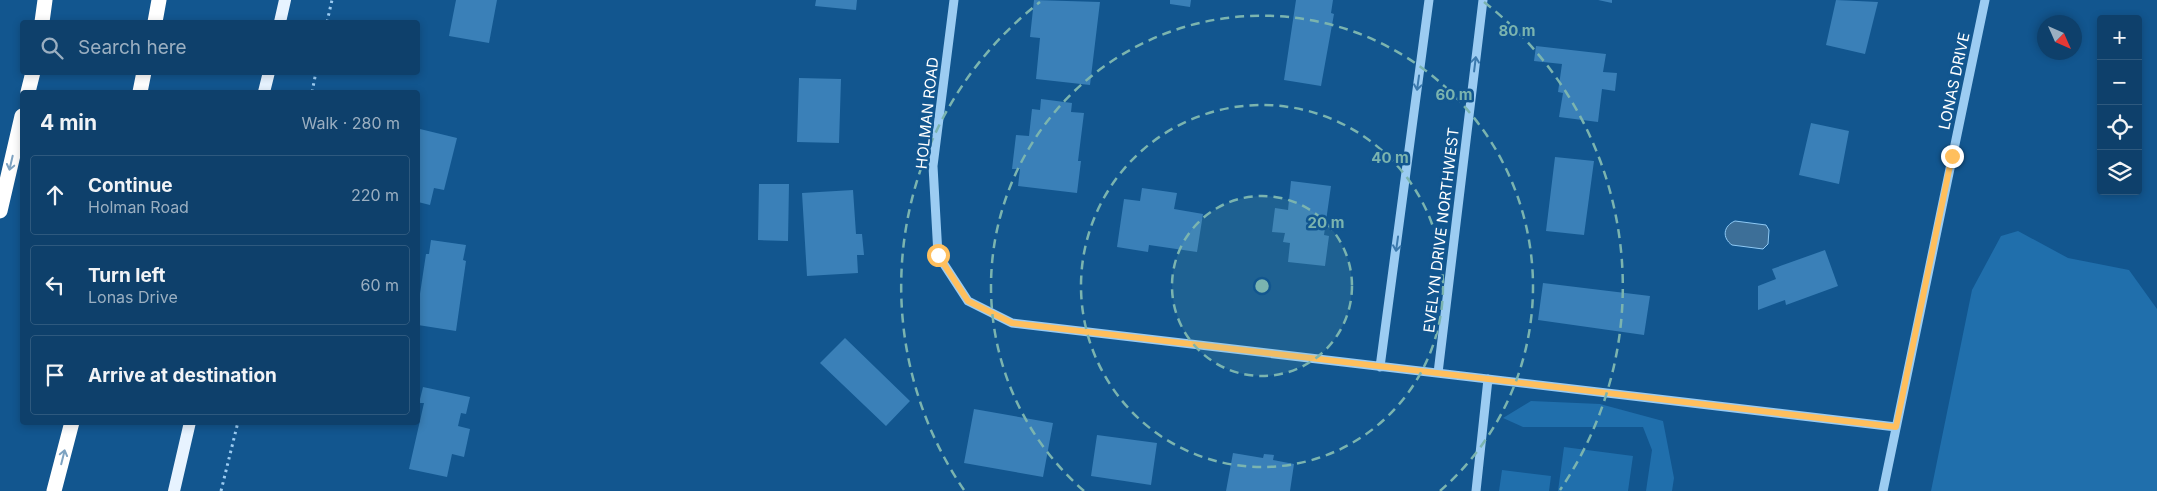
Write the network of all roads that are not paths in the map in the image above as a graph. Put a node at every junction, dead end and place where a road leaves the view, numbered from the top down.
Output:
1 (45, 0) edge
2 (159, 0) edge
3 (285, 0) edge
4 (954, 0) edge
5 (1429, 0) edge
6 (1483, 0) edge
7 (1985, 0) edge
8 (42, 20) edge
9 (155, 20) edge
10 (280, 20) edge
11 (32, 75) edge
12 (143, 75) edge
13 (268, 75) edge
14 (28, 90) edge
15 (140, 90) edge
16 (264, 90) edge
17 (20, 125) edge
18 (0, 211) edge
19 (1380, 367) junction
20 (1438, 373) junction
21 (1488, 379) junction
22 (71, 425) edge
23 (189, 425) edge
24 (1896, 427) junction
25 (54, 491) edge
26 (174, 491) edge
27 (1476, 491) edge
28 (1883, 491) edge

1 - 8 highway
2 - 9 highway
3 - 10 main road
4 - 19 street, HOLMAN ROAD
5 -> 19 street
20 -> 6 street, EVELYN DRIVE NORTHWEST
7 - 24 street, LONAS DRIVE
11 - 14 highway
12 - 15 highway
13 - 16 main road
17 -> 18 highway
19 - 20 street, HOLMAN ROAD
20 - 21 street, HOLMAN ROAD
21 - 24 street, HOLMAN ROAD
21 - 27 street
25 -> 22 highway
23 - 26 main road
24 - 28 street, LONAS DRIVE

